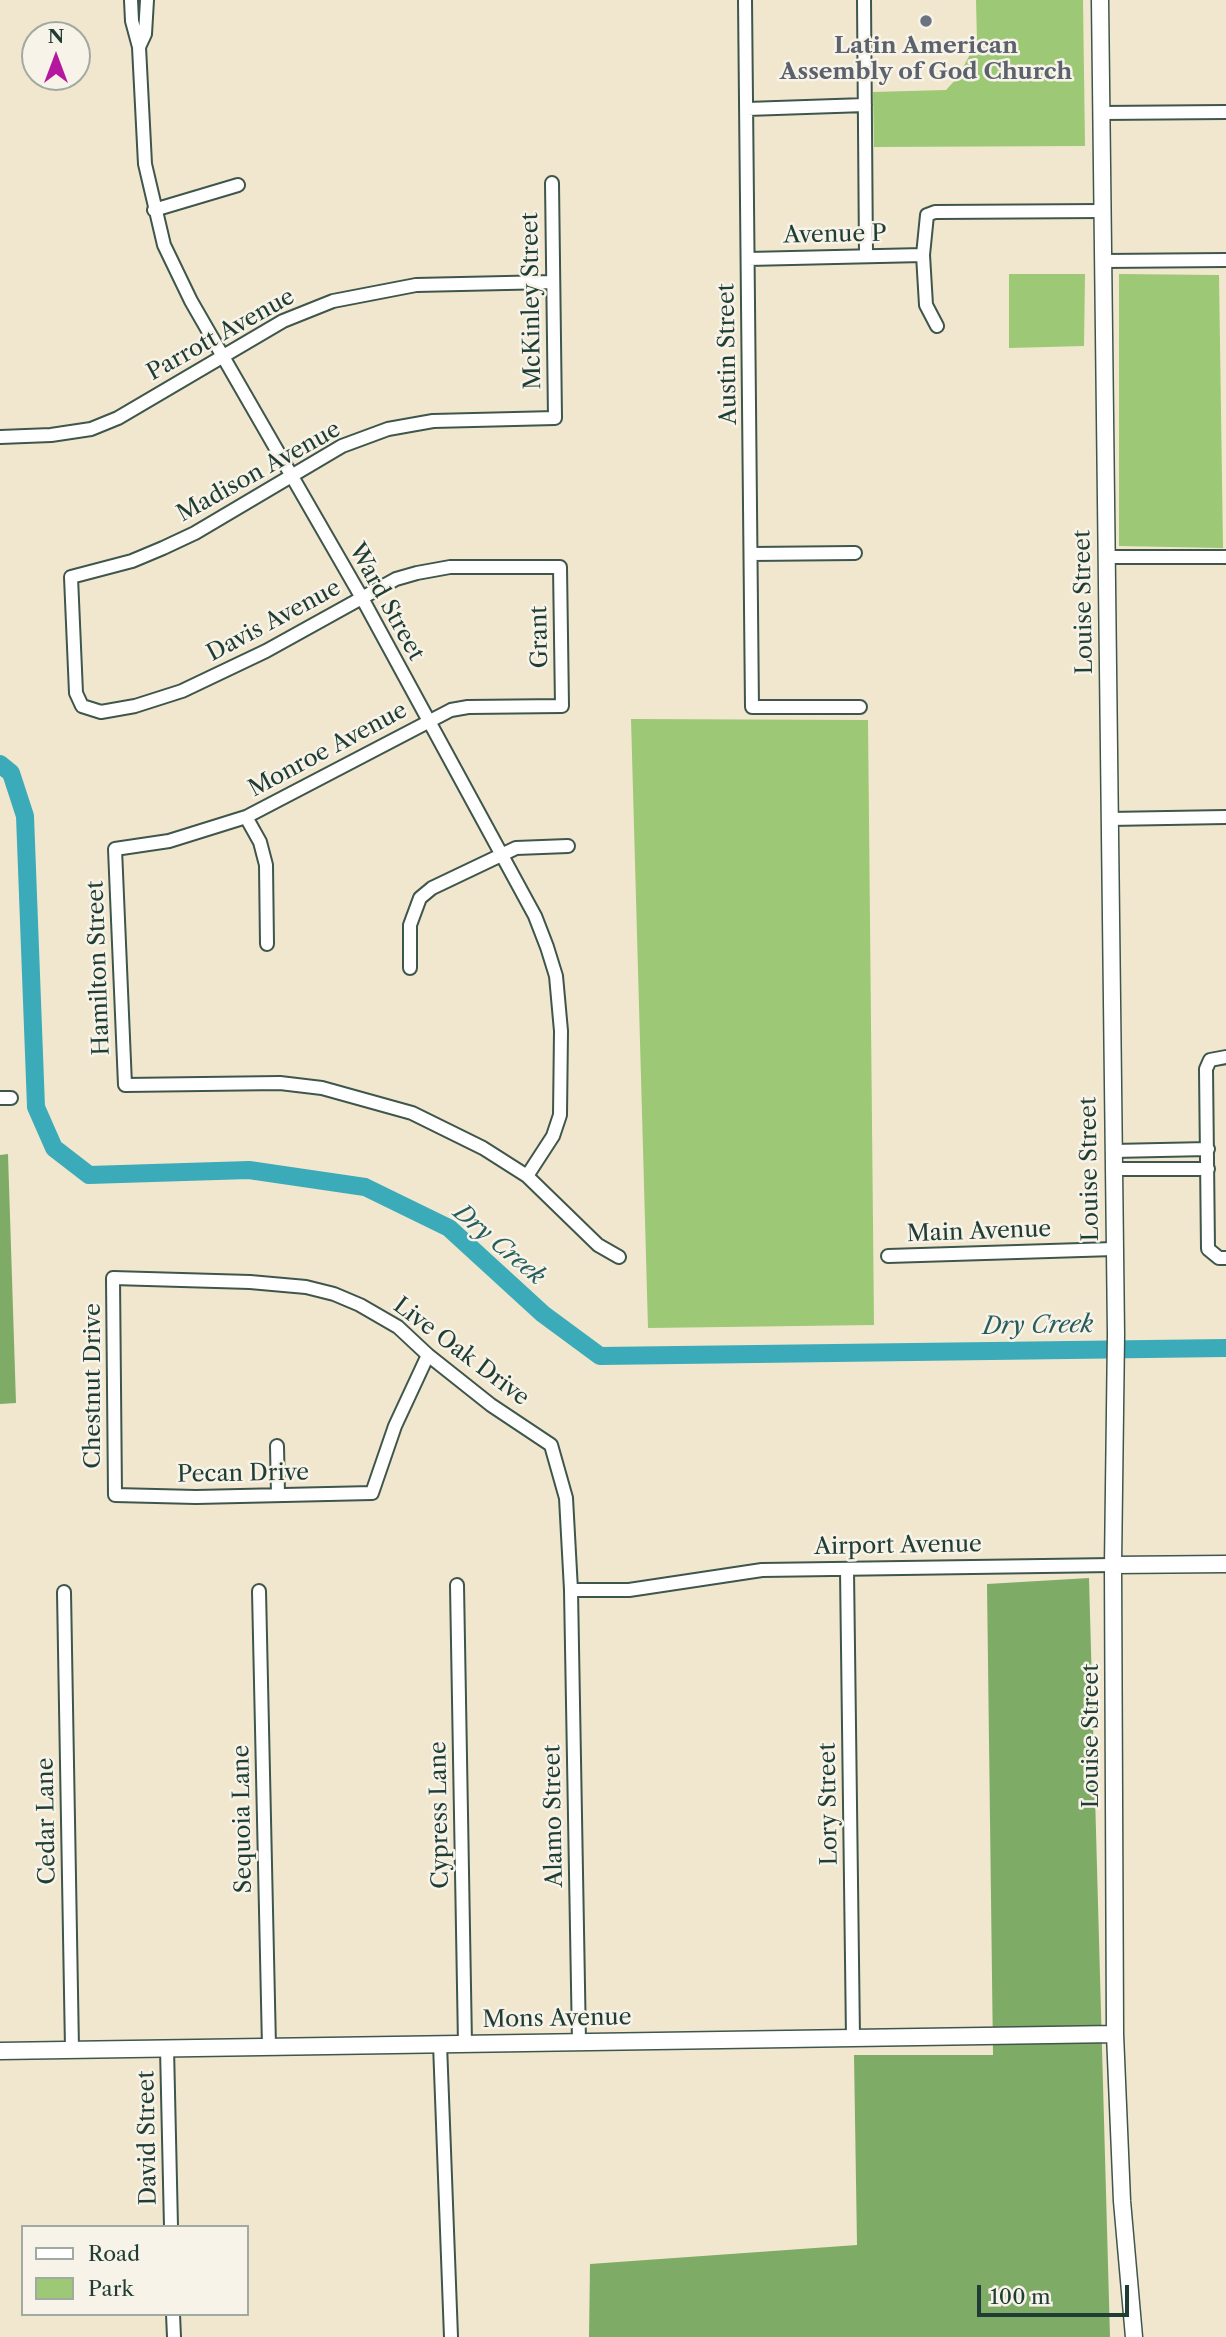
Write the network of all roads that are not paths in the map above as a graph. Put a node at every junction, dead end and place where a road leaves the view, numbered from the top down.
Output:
1 (131, 0) edge
2 (146, 0) edge
3 (745, 0) edge
4 (864, 0) edge
5 (1100, 0) edge
6 (139, 47) junction
7 (865, 105) junction
8 (747, 109) junction
9 (1226, 112) edge
10 (1101, 113) junction
11 (552, 183) dead end
12 (238, 185) dead end
13 (154, 210) junction
14 (1102, 211) junction
15 (866, 255) junction
16 (923, 255) junction
17 (748, 259) junction
18 (1226, 260) edge
19 (1103, 261) junction
20 (551, 282) junction
21 (937, 326) dead end
22 (221, 355) junction
23 (555, 418) joint
24 (0, 437) edge
25 (291, 475) junction
26 (855, 553) dead end
27 (751, 554) junction
28 (1226, 556) edge
29 (1106, 557) junction
30 (560, 567) joint
31 (362, 598) junction
32 (562, 706) joint
33 (860, 707) dead end
34 (90, 710) joint
35 (427, 721) junction
36 (246, 817) junction
37 (1226, 817) edge
38 (1109, 819) junction
39 (568, 846) dead end
40 (115, 849) joint
41 (501, 854) junction
42 (267, 944) dead end
43 (410, 968) dead end
44 (1226, 1057) edge
45 (1208, 1149) junction
46 (1113, 1151) junction
47 (1113, 1169) junction
48 (1208, 1169) junction
49 (527, 1176) junction
50 (1114, 1249) junction
51 (888, 1256) dead end
52 (619, 1257) dead end
53 (1226, 1258) edge
54 (113, 1278) joint
55 (428, 1355) junction
56 (277, 1446) dead end
57 (278, 1494) junction
58 (115, 1495) joint
59 (1226, 1564) edge
60 (1113, 1565) junction
61 (846, 1570) junction
62 (457, 1586) dead end
63 (571, 1590) junction
64 (259, 1591) dead end
65 (64, 1592) dead end
66 (1115, 2034) junction
67 (853, 2038) junction
68 (579, 2042) junction
69 (465, 2043) junction
70 (439, 2044) junction
71 (269, 2047) junction
72 (167, 2048) junction
73 (72, 2049) junction
74 (0, 2051) edge
75 (171, 2225) edge
76 (173, 2316) edge
77 (174, 2337) edge
78 (451, 2337) edge
79 (1134, 2337) edge

1 - 6 street, Ward Street
2 - 6 street, Ward Street
3 - 8 street, Austin Street
4 - 7 street
5 - 10 street, Louise Street
6 - 13 street, Ward Street
7 - 8 street
7 - 15 street
8 - 17 street, Austin Street
9 - 10 street
10 - 14 street, Louise Street
11 - 20 street, McKinley Street
12 - 13 street
13 - 22 street, Ward Street
14 - 16 street
14 - 19 street, Louise Street
15 - 16 street, Avenue P
15 - 17 street, Avenue P
16 - 21 street
17 - 27 street, Austin Street
18 - 19 street
19 - 29 street, Louise Street
20 - 22 street, Parrott Avenue
20 - 23 street, McKinley Street
22 - 24 street, Parrott Avenue
22 - 25 street, Ward Street
23 - 25 street, Madison Avenue
25 - 31 street, Ward Street
25 - 34 street, Madison Avenue
26 - 27 street
27 - 33 street, Austin Street
28 - 29 street
29 - 38 street, Louise Street
30 - 31 street, Davis Avenue
30 - 32 street, Grant
31 - 34 street, Davis Avenue
31 - 35 street, Ward Street
32 - 35 street, Monroe Avenue
35 - 36 street, Monroe Avenue
35 - 41 street, Ward Street
36 - 40 street, Monroe Avenue
36 - 42 street
37 - 38 street
38 - 46 street, Louise Street
39 - 41 street
40 - 49 street, Hamilton Street
41 - 43 street
41 - 49 street, Ward Street
44 - 45 street
45 - 46 street
45 - 48 street
46 - 47 street, Louise Street
47 - 48 street
47 - 50 street, Louise Street
48 - 53 street
49 - 52 street
50 - 51 street, Main Avenue
50 - 60 street, Louise Street
54 - 55 street, Live Oak Drive
54 - 58 street, Chestnut Drive
55 - 57 street, Pecan Drive
55 - 63 street, Live Oak Drive
56 - 57 street
57 - 58 street, Pecan Drive
59 - 60 street, Airport Avenue
60 - 61 street, Airport Avenue
60 - 66 street, Louise Street
61 - 63 street, Airport Avenue
61 - 67 street, Lory Street
62 - 69 street, Cypress Lane
63 - 68 street, Alamo Street
64 - 71 street, Sequoia Lane
65 - 73 street, Cedar Lane
66 - 67 street, Mons Avenue
66 - 79 street, Louise Street
67 - 68 street, Mons Avenue
68 - 69 street, Mons Avenue
69 - 70 street, Mons Avenue
70 - 71 street, Mons Avenue
70 - 78 street
71 - 72 street, Mons Avenue
72 - 73 street, Mons Avenue
72 - 75 street, David Street
73 - 74 street, Mons Avenue
76 - 77 street

